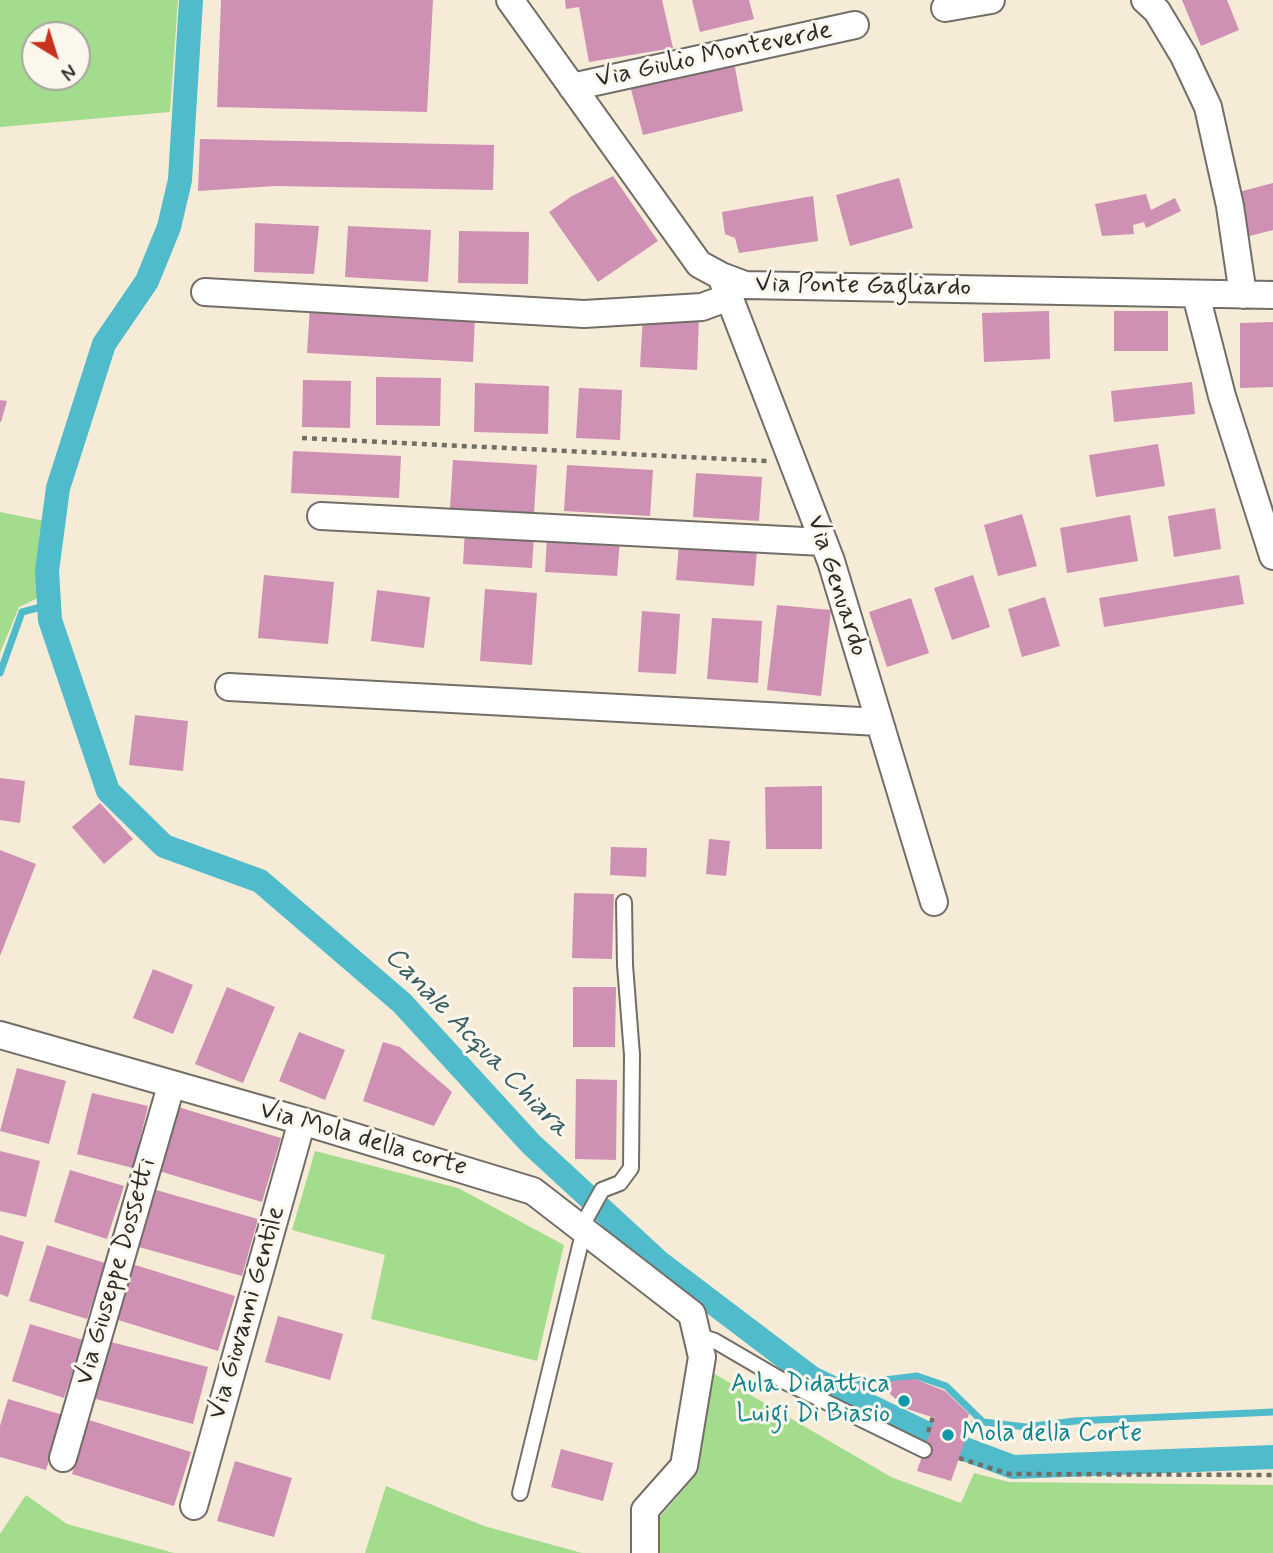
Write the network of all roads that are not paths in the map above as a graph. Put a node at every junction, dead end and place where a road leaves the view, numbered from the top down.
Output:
1 (510, 0) edge
2 (986, 0) edge
3 (1145, 0) edge
4 (945, 8) dead end
5 (855, 25) dead end
6 (572, 87) junction
7 (725, 287) junction
8 (205, 292) dead end
9 (1196, 295) junction
10 (1243, 295) junction
11 (1273, 295) edge
12 (321, 516) dead end
13 (823, 542) junction
14 (1273, 556) edge
15 (229, 687) dead end
16 (879, 722) junction
17 (624, 902) dead end
18 (934, 902) dead end
19 (1, 1042) edge
20 (171, 1086) junction
21 (302, 1121) junction
22 (586, 1224) junction
23 (695, 1325) junction
24 (924, 1450) dead end
25 (63, 1458) dead end
26 (520, 1493) dead end
27 (194, 1506) dead end
28 (645, 1553) edge

1 - 6 street, Via Ponte Gagliardo
2 - 4 street
3 - 10 street
5 - 6 street, Via Giulio Monteverde
6 - 7 street, Via Ponte Gagliardo
7 - 8 street
7 - 9 street, Via Ponte Gagliardo
7 - 13 street, Via Genuardo
9 - 10 street, Via Ponte Gagliardo
9 - 14 street
10 - 11 street, Via Ponte Gagliardo
12 - 13 street
13 - 16 street, Via Genuardo
15 - 16 street
16 - 18 street, Via Genuardo
17 - 22 lane
19 - 20 street, Via Mola della corte
20 - 21 street, Via Mola della corte
20 - 25 street, Via Giuseppe Dossetti
21 - 22 street, Via Mola della corte
21 - 27 street, Via Giovanni Gentile
22 - 23 street, Via Mola della corte
22 - 26 lane
23 - 24 lane
23 - 28 street

